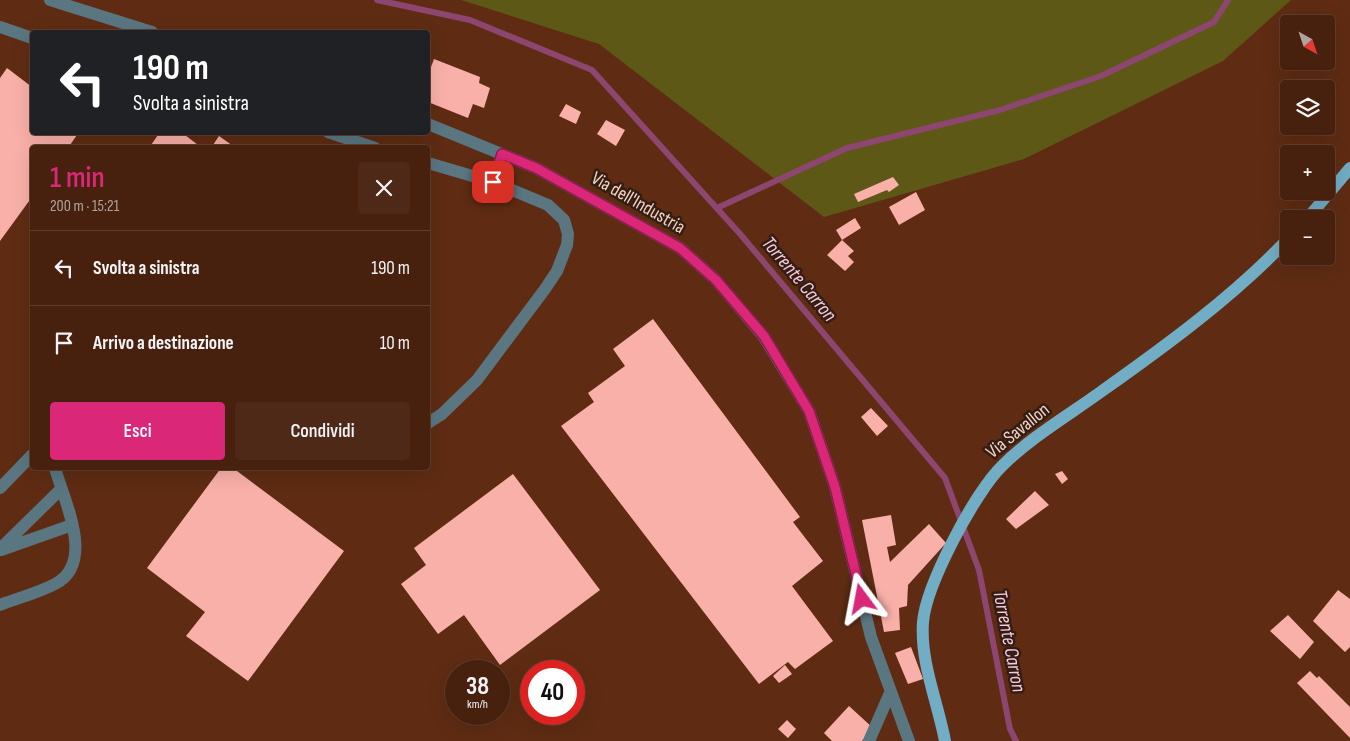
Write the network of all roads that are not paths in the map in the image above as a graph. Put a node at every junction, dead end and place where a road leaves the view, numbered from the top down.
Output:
1 (50, 0) edge
2 (0, 27) edge
3 (146, 30) edge
4 (30, 37) edge
5 (430, 125) edge
6 (337, 135) edge
7 (366, 145) edge
8 (502, 154) junction
9 (430, 164) edge
10 (1350, 168) edge
11 (493, 182) junction
12 (1315, 210) edge
13 (1280, 246) edge
14 (430, 422) edge
15 (30, 457) edge
16 (55, 470) edge
17 (0, 488) edge
18 (61, 489) junction
19 (72, 525) junction
20 (0, 550) edge
21 (0, 605) edge
22 (890, 693) junction
23 (869, 741) edge
24 (909, 741) edge
25 (945, 741) edge

1 - 3 street
2 - 4 street
5 - 8 street, Via dell'Industria
6 - 7 street
8 - 11 street
8 - 22 street, Via dell'Industria
9 - 11 street
10 - 12 main road
11 - 14 street
13 - 25 main road, Via Savallon
15 - 17 street
16 - 18 street
18 - 19 street
18 - 20 street
19 - 20 street
19 - 21 street
22 - 23 street
22 - 24 street, Via dell'Industria

